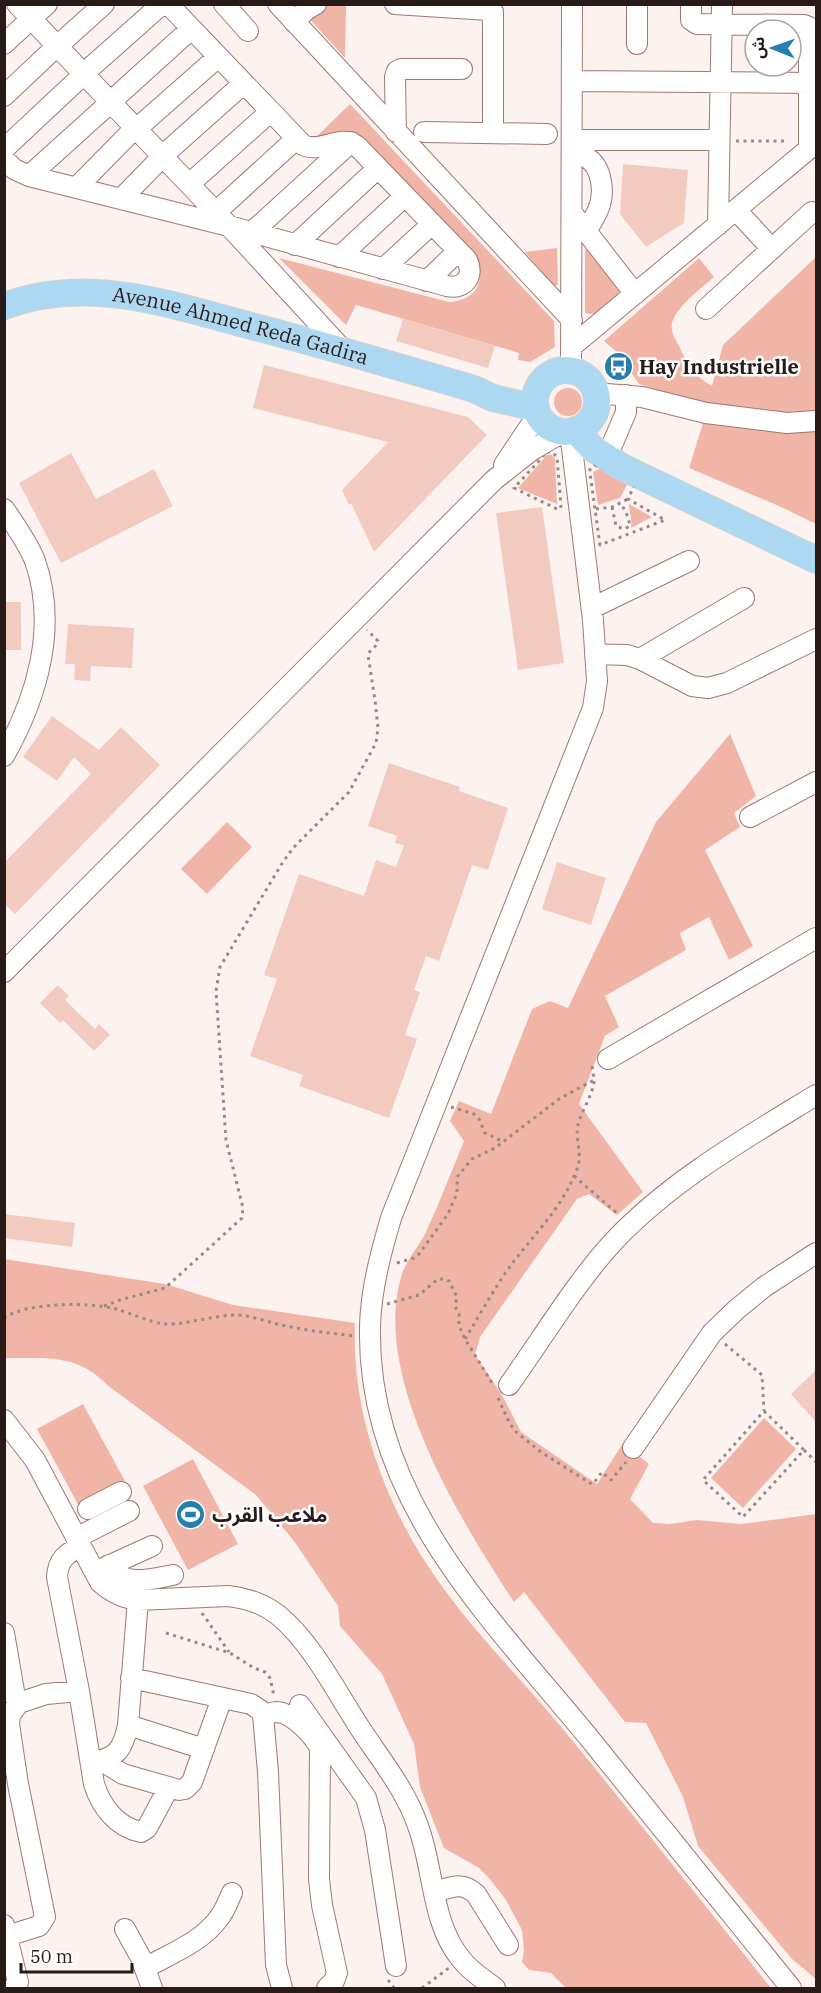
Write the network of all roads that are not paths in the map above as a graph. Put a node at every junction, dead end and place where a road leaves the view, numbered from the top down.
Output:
1 (17, 4) edge
2 (104, 4) edge
3 (162, 4) edge
4 (168, 4) edge
5 (224, 4) edge
6 (278, 4) edge
7 (316, 4) edge
8 (394, 4) edge
9 (572, 4) edge
10 (637, 4) edge
11 (691, 4) edge
12 (456, 6) edge
13 (36, 10) edge
14 (722, 14) edge
15 (294, 22) junction
16 (191, 29) junction
17 (248, 31) dead end
18 (4, 44) edge
19 (60, 44) junction
20 (637, 44) dead end
21 (218, 57) junction
22 (462, 69) dead end
23 (87, 71) junction
24 (572, 81) junction
25 (720, 82) junction
26 (810, 83) junction
27 (243, 84) junction
28 (4, 96) edge
29 (114, 99) junction
30 (270, 112) junction
31 (139, 125) junction
32 (396, 132) junction
33 (424, 132) dead end
34 (493, 133) junction
35 (547, 134) dead end
36 (296, 139) junction
37 (719, 140) junction
38 (351, 142) junction
39 (813, 146) edge
40 (572, 147) junction
41 (4, 149) edge
42 (166, 153) junction
43 (4, 159) edge
44 (378, 168) junction
45 (29, 176) junction
46 (193, 181) junction
47 (76, 188) junction
48 (405, 196) junction
49 (121, 199) junction
50 (165, 210) junction
51 (736, 210) junction
52 (572, 213) junction
53 (812, 213) dead end
54 (233, 221) junction
55 (432, 224) junction
56 (718, 225) junction
57 (587, 231) junction
58 (295, 244) junction
59 (772, 249) junction
60 (458, 251) junction
61 (339, 257) junction
62 (383, 269) junction
63 (427, 281) junction
64 (635, 294) junction
65 (4, 306) edge
66 (706, 309) dead end
67 (572, 320) junction
68 (344, 351) junction
69 (571, 359) junction
70 (595, 393) junction
71 (626, 395) junction
72 (537, 404) junction
73 (816, 421) edge
74 (574, 429) junction
75 (612, 445) junction
76 (494, 480) junction
77 (4, 509) edge
78 (816, 545) edge
79 (816, 560) edge
80 (689, 561) dead end
81 (744, 598) dead end
82 (592, 608) junction
83 (816, 639) edge
84 (596, 654) junction
85 (640, 659) junction
86 (4, 756) edge
87 (816, 782) edge
88 (750, 817) dead end
89 (816, 938) edge
90 (4, 972) edge
91 (608, 1059) road end
92 (816, 1095) edge
93 (816, 1253) edge
94 (499, 1387) road end
95 (8, 1430) edge
96 (633, 1448) road end
97 (88, 1509) dead end
98 (79, 1542) junction
99 (152, 1546) dead end
100 (102, 1569) junction
101 (173, 1575) dead end
102 (138, 1600) junction
103 (4, 1633) edge
104 (131, 1678) junction
105 (79, 1691) junction
106 (222, 1698) junction
107 (19, 1703) junction
108 (300, 1705) dead end
109 (269, 1713) junction
110 (128, 1725) junction
111 (324, 1747) junction
112 (204, 1749) junction
113 (96, 1762) junction
114 (169, 1787) junction
115 (435, 1892) junction
116 (232, 1893) dead end
117 (125, 1929) dead end
118 (6, 1930) edge
119 (508, 1945) dead end
120 (396, 1966) dead end
121 (145, 1968) junction
122 (332, 1986) edge
123 (13, 1989) edge
124 (152, 1989) edge
125 (282, 1989) edge
126 (495, 1989) edge
127 (791, 1989) edge

1 - 13 street
2 - 19 street
3 - 23 street
4 - 16 street
5 - 17 street
6 - 15 street
7 - 15 street
8 - 12 street
9 - 24 street
10 - 20 street
11 - 14 street
12 - 34 street
13 - 18 street
13 - 19 street
14 - 25 street
14 - 26 street
15 - 32 street
16 - 21 street
16 - 29 street
19 - 23 street
19 - 28 street
21 - 27 street
21 - 31 street
22 - 32 street
23 - 29 street
23 - 41 street
24 - 25 street
24 - 40 street
25 - 26 street
25 - 37 street
26 - 39 street
27 - 30 street
27 - 42 street
29 - 31 street
29 - 45 street
30 - 36 street
30 - 46 street
31 - 42 street
31 - 47 street
32 - 67 street
33 - 34 street
34 - 35 street
36 - 38 street
36 - 54 street
37 - 40 street
37 - 56 street
38 - 44 street
38 - 54 street
39 - 51 street
40 - 52 street
40 - 57 street
42 - 46 street
42 - 49 street
43 - 45 street
44 - 48 street
44 - 58 street
45 - 47 street
46 - 50 street
46 - 54 street
47 - 49 street
48 - 55 street
48 - 61 street
49 - 50 street
50 - 54 street
51 - 56 street
51 - 59 street
52 - 57 street
52 - 67 street
53 - 59 street
54 - 58 street
54 - 68 street
55 - 60 street
55 - 62 street
56 - 64 street
57 - 64 street
58 - 61 street
59 - 66 street
60 - 63 street
60 - 63 street
61 - 62 street
62 - 63 street
64 - 69 street
65 - 68 main road, Avenue Ahmed Reda Gadira
67 - 69 street
68 - 72 main road, Avenue Ahmed Reda Gadira
69 - 70 main road
69 - 72 main road
70 - 71 street
70 - 74 main road
71 - 73 street
71 - 75 street
72 - 74 main road
72 - 76 street
74 - 75 main road
74 - 76 street
74 - 79 main road
74 - 82 street
75 - 78 main road
76 - 90 street
77 - 86 street
80 - 82 street
81 - 85 street
82 - 84 street
83 - 85 street
84 - 85 street
84 - 127 street
87 - 88 street
89 - 91 street
92 - 94 street
93 - 96 street
95 - 98 street
97 - 98 street
98 - 100 street
98 - 105 street
99 - 100 street
100 - 101 street
100 - 102 street
102 - 104 street
102 - 115 street
103 - 107 street
104 - 106 street
104 - 110 street
105 - 107 street
105 - 113 street
106 - 109 street
106 - 112 street
107 - 118 street
108 - 111 street
109 - 111 street
109 - 125 street
110 - 112 street
110 - 113 street
111 - 120 street
111 - 122 street
112 - 114 street
113 - 114 street
113 - 114 street
115 - 119 street
115 - 126 street
116 - 121 street
117 - 121 street
118 - 123 street
121 - 124 street

